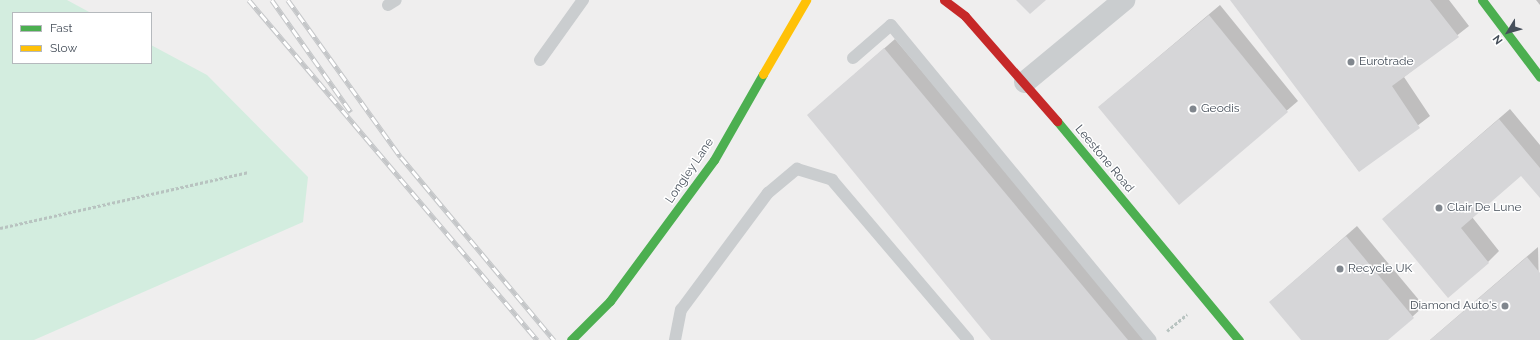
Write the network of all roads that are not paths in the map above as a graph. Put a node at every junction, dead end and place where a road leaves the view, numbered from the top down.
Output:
1 (583, 0) edge
2 (806, 0) edge
3 (944, 0) edge
4 (1124, 0) edge
5 (1482, 0) edge
6 (853, 58) dead end
7 (540, 60) dead end
8 (1540, 78) edge
9 (1025, 82) junction
10 (571, 340) edge
11 (675, 340) edge
12 (968, 340) edge
13 (1150, 340) edge
14 (1239, 340) edge

1 - 7 lane
2 - 10 street, Longley Lane
3 - 9 street, Leestone Road
4 - 9 street
5 - 8 street
6 - 13 lane
9 - 14 street, Leestone Road
11 - 12 lane

